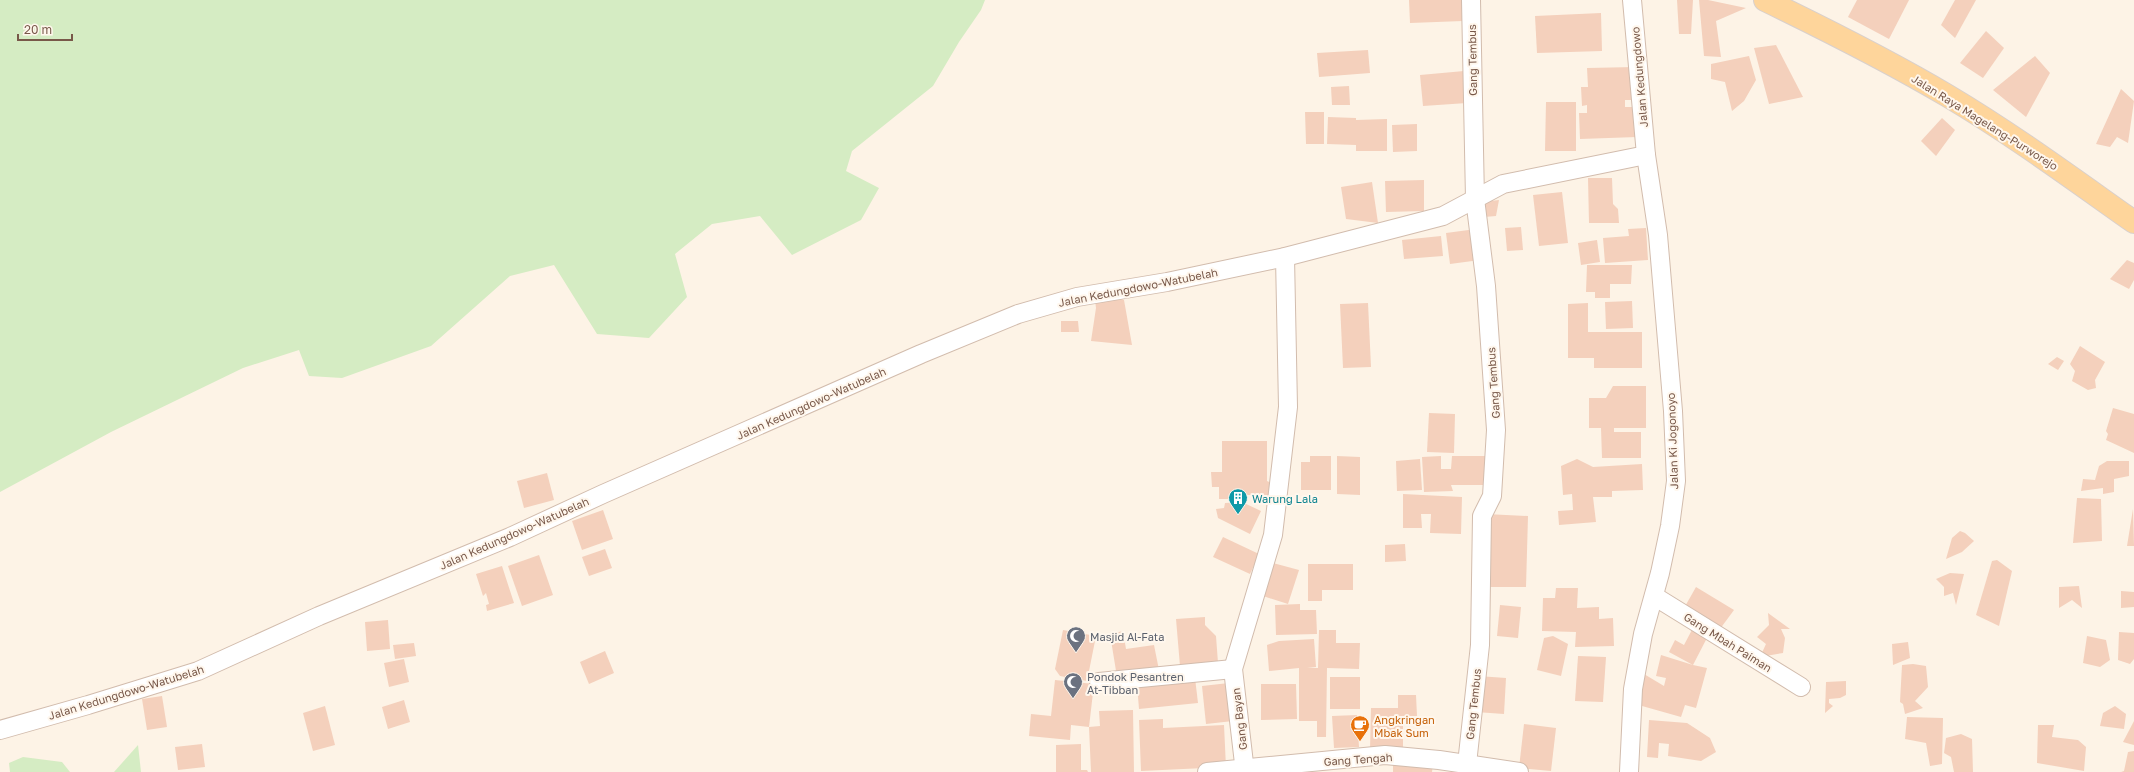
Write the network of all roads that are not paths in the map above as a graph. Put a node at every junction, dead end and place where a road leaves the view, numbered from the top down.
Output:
1 (1471, 0) edge
2 (1632, 0) edge
3 (1765, 0) edge
4 (1646, 155) junction
5 (1475, 199) junction
6 (2134, 222) edge
7 (1285, 257) junction
8 (1654, 596) junction
9 (1233, 669) junction
10 (1098, 682) dead end
11 (1801, 688) dead end
12 (0, 730) edge
13 (1467, 764) junction
14 (1443, 766) edge
15 (1245, 771) edge
16 (1207, 772) edge
17 (1519, 772) edge
18 (1629, 772) edge

1 - 5 street, Gang Tembus
2 - 4 street, Jalan Kedungdowo
3 - 6 main road, Jalan Raya Magelang-Purworejo
4 - 5 street, Jalan Kedungdowo-Watubelah
4 - 8 street, Jalan Ki Jogonoyo
5 - 7 street, Jalan Kedungdowo-Watubelah
5 - 13 street, Gang Tembus
7 - 9 street
7 - 12 street, Jalan Kedungdowo-Watubelah
8 - 11 street, Gang Mbah Paiman
8 - 18 street, Jalan Ki Jogonoyo
9 - 10 street
9 - 15 street, Gang Bayan
13 - 14 street, Gang Tengah
13 - 17 street, Gang Tengah
14 - 15 street, Gang Tengah
15 - 16 street, Gang Tengah

